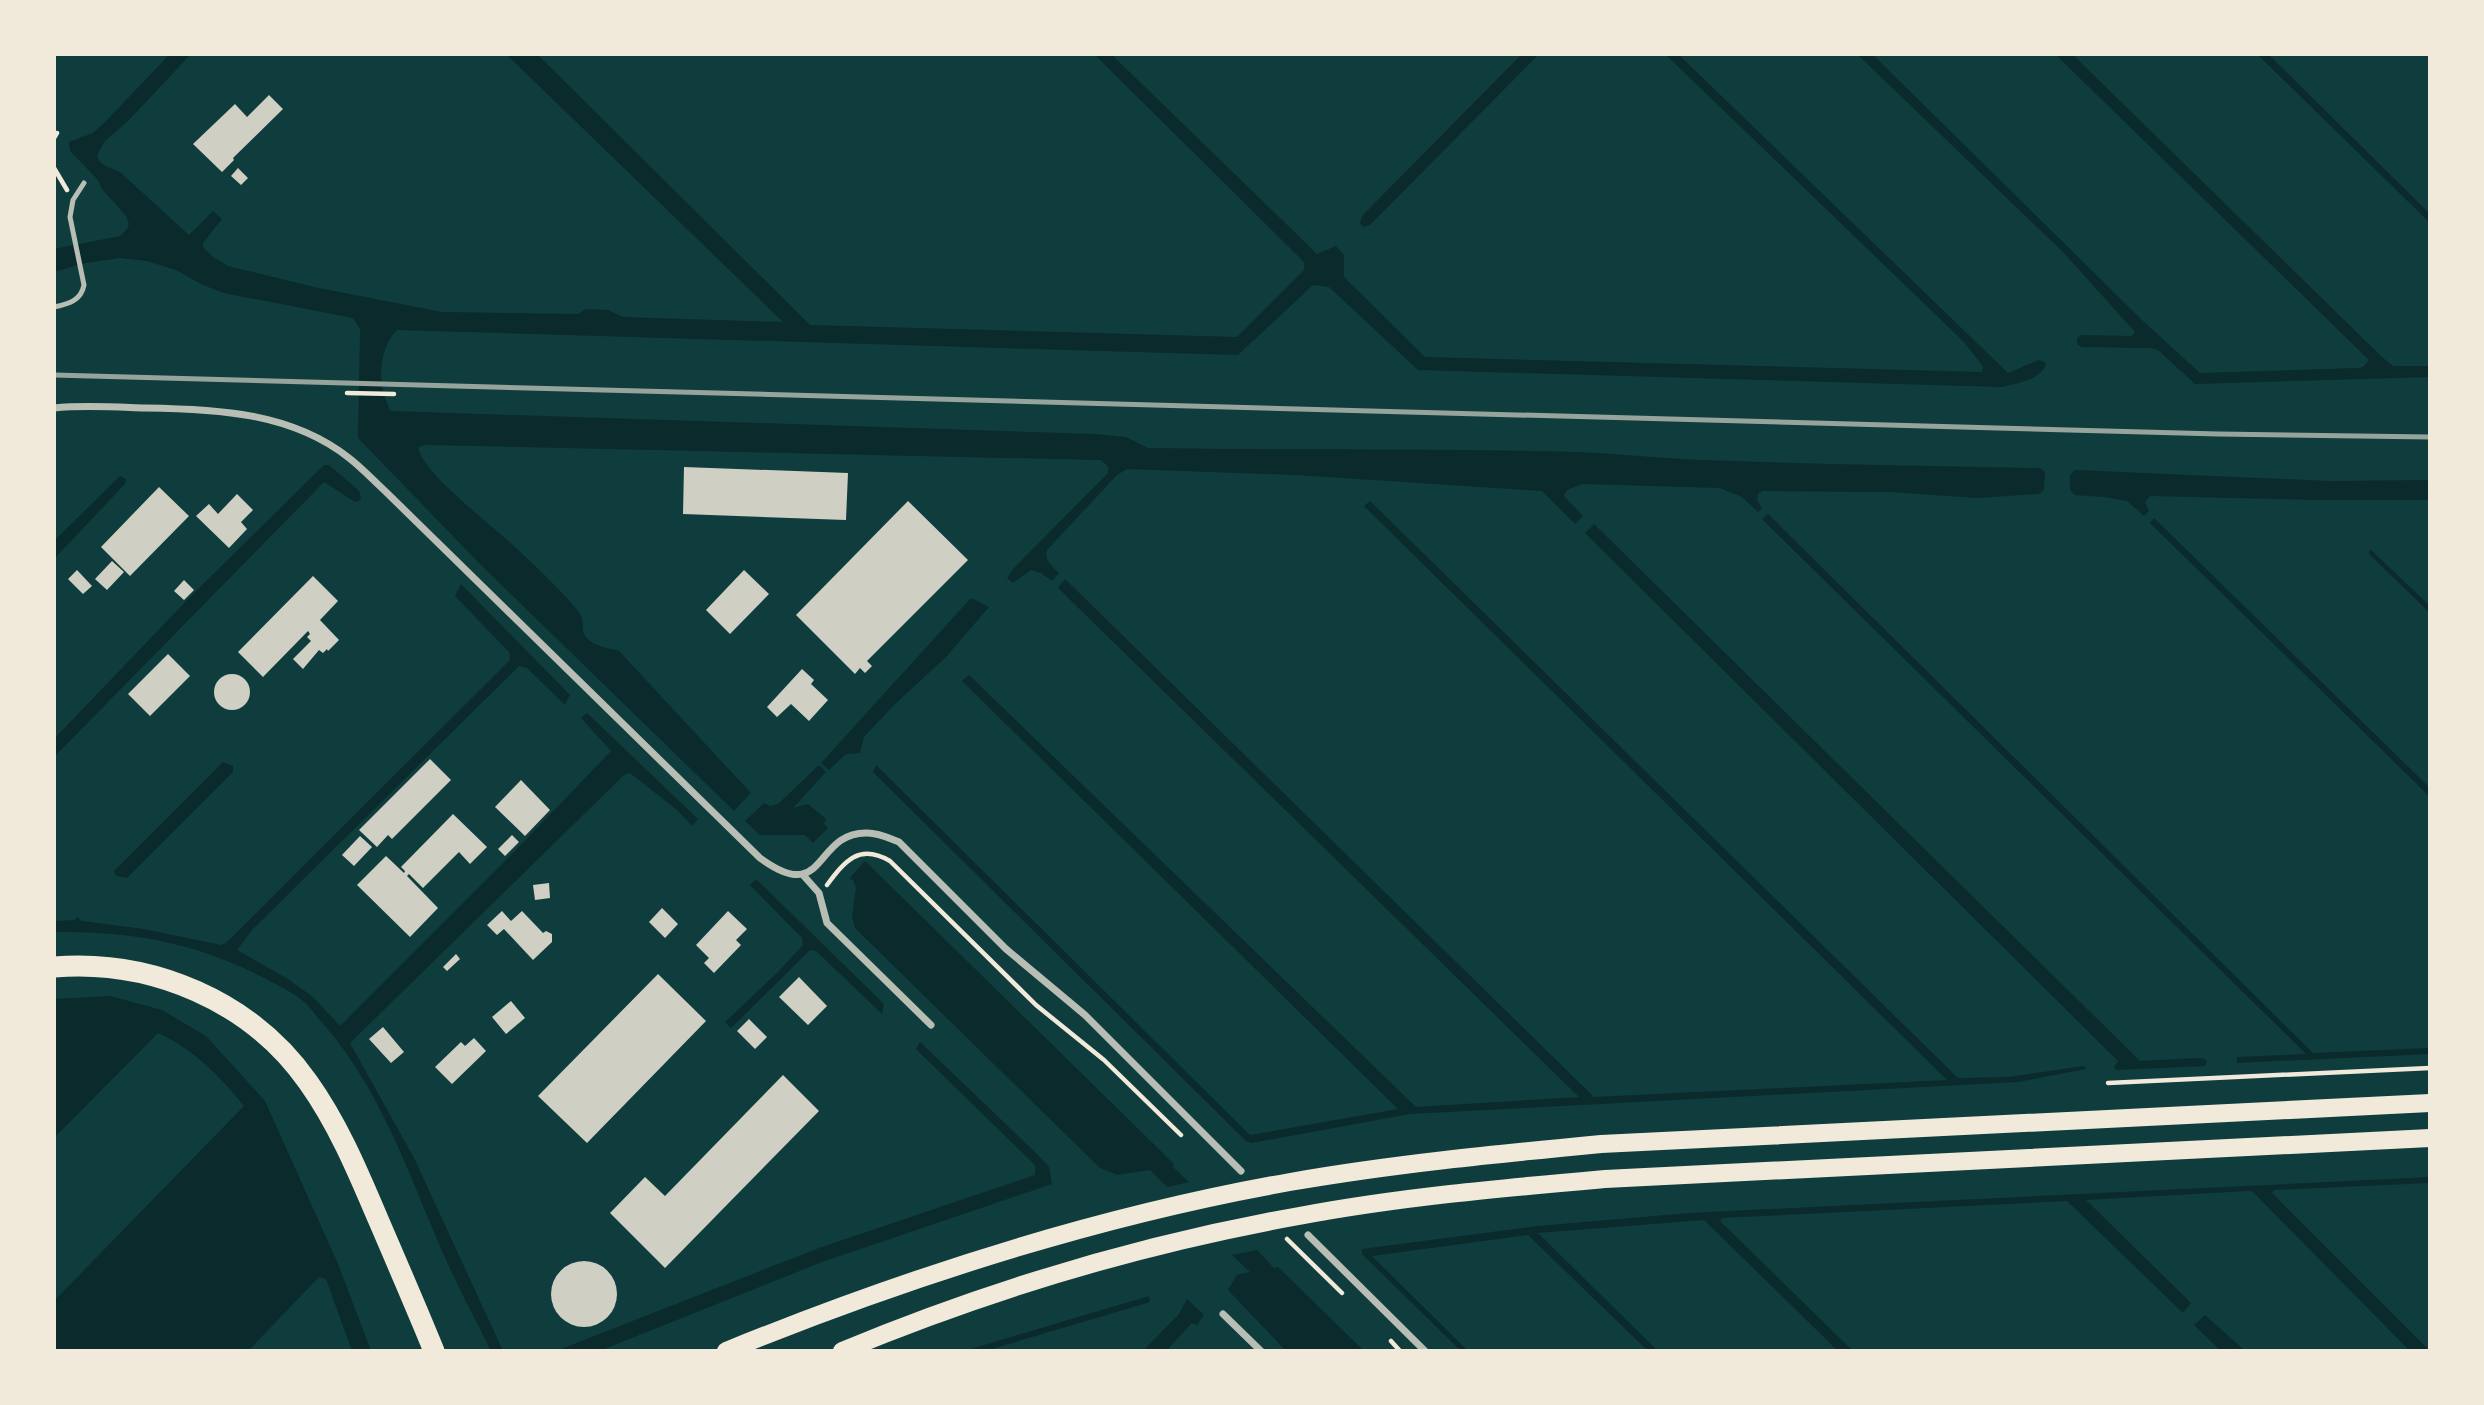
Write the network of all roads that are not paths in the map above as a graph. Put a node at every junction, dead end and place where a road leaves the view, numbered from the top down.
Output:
1 (84, 183) dead end
2 (54, 307) edge
3 (54, 408) edge
4 (803, 875) junction
5 (54, 967) edge
6 (931, 1025) dead end
7 (2430, 1103) edge
8 (2430, 1138) edge
9 (1241, 1171) dead end
10 (1308, 1235) dead end
11 (1223, 1314) dead end
12 (434, 1351) edge
13 (726, 1351) edge
14 (842, 1351) edge
15 (1261, 1351) edge
16 (1425, 1351) edge

1 - 2 lane
3 - 4 street
4 - 6 street
4 - 9 street
5 - 12 highway
7 - 13 main road
8 - 14 main road
10 - 16 street
11 - 15 street

